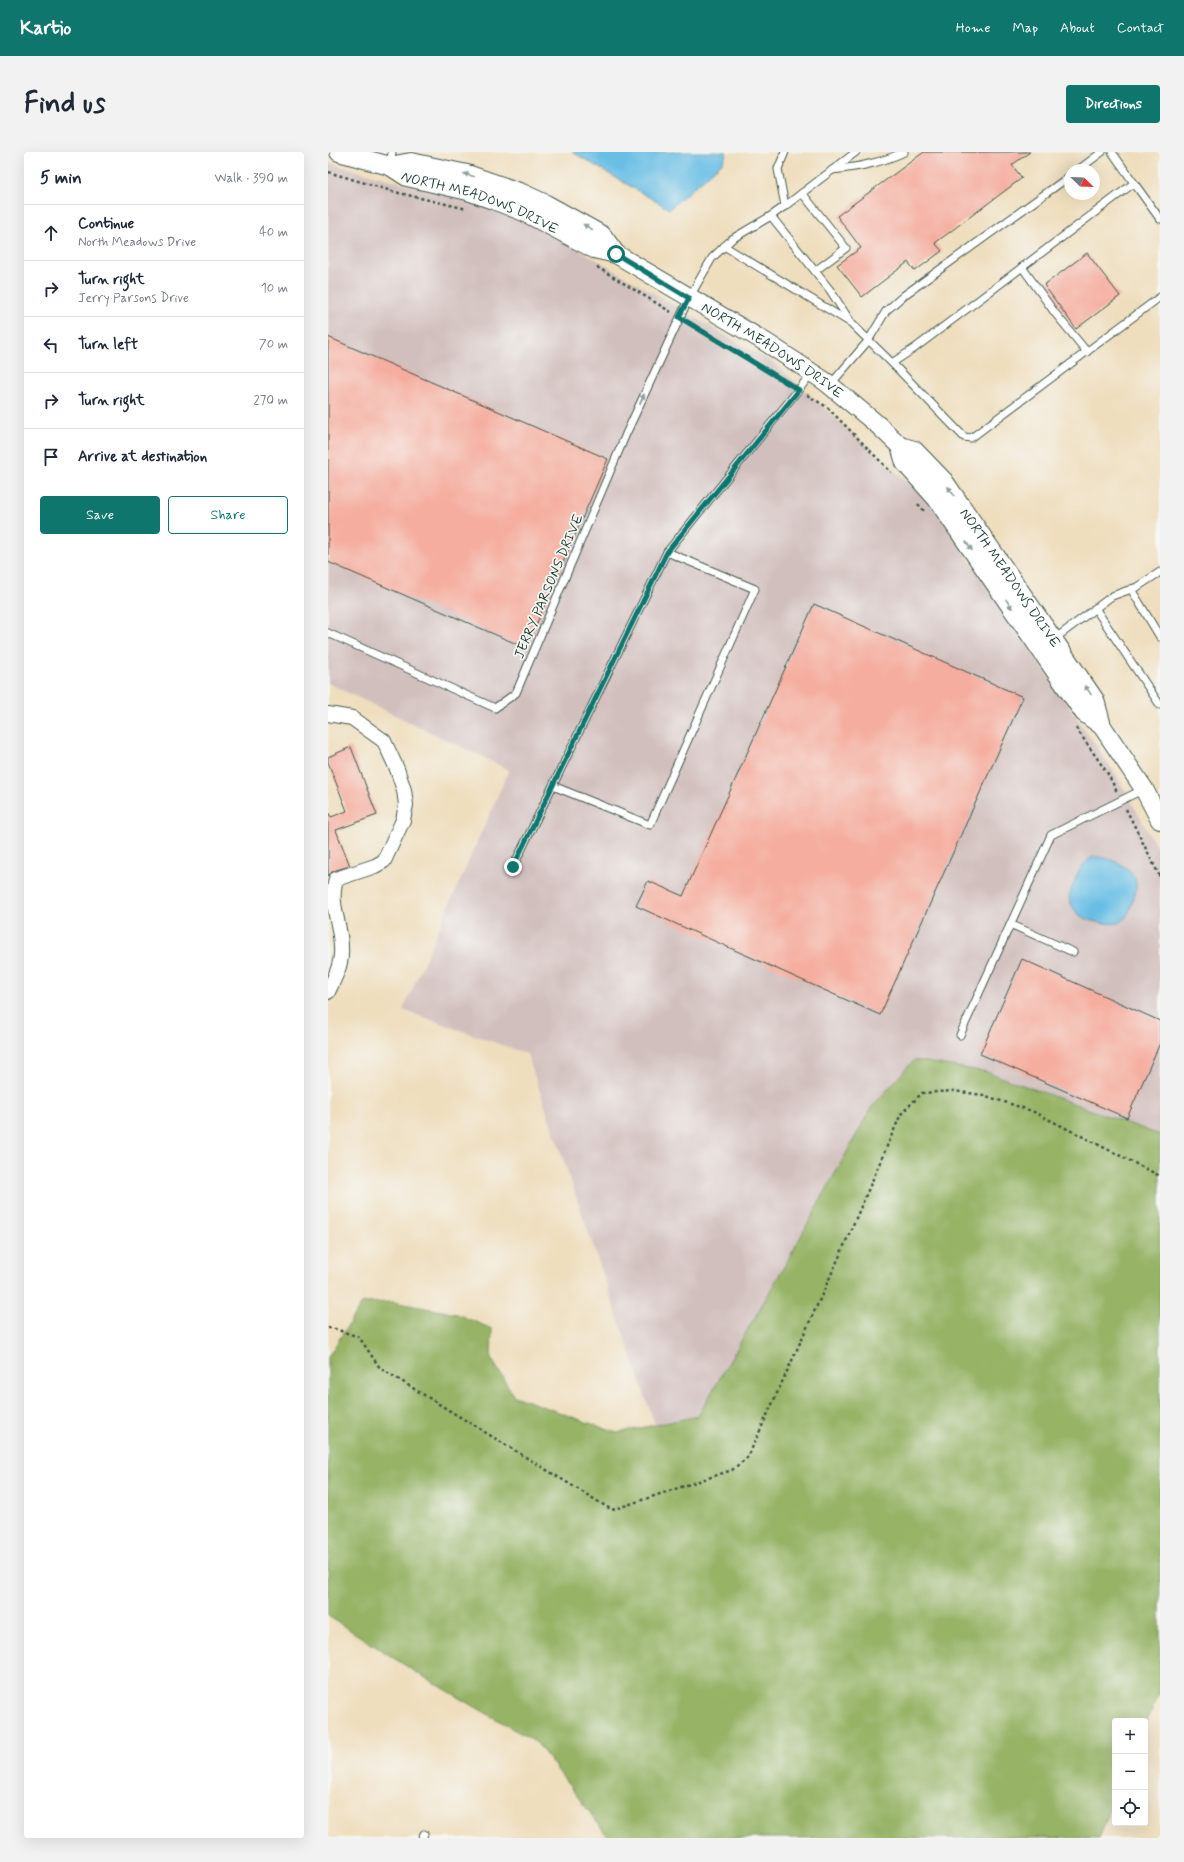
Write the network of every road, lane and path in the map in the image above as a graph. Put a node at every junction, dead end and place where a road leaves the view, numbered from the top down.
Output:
1 (339, 152) edge
2 (785, 152) edge
3 (856, 152) edge
4 (904, 152) edge
5 (1102, 152) edge
6 (1112, 152) edge
7 (391, 159) edge
8 (1086, 164) edge
9 (832, 170) junction
10 (328, 172) edge
11 (1064, 180) edge
12 (1134, 183) junction
13 (802, 193) junction
14 (785, 206) junction
15 (469, 209) dead end
16 (771, 216) junction
17 (1160, 219) edge
18 (724, 246) junction
19 (591, 264) dead end
20 (1022, 268) junction
21 (815, 271) junction
22 (1160, 297) edge
23 (689, 298) junction
24 (679, 317) junction
25 (851, 323) junction
26 (868, 341) junction
27 (1087, 352) junction
28 (892, 363) junction
29 (813, 373) junction
30 (830, 385) junction
31 (799, 390) junction
32 (894, 476) dead end
33 (913, 498) dead end
34 (928, 515) dead end
35 (667, 552) junction
36 (1160, 572) edge
37 (1131, 589) junction
38 (1095, 608) junction
39 (328, 633) edge
40 (1160, 637) edge
41 (1047, 644) junction
42 (1160, 705) edge
43 (328, 714) edge
44 (1072, 723) dead end
45 (553, 786) junction
46 (1144, 789) junction
47 (1121, 800) junction
48 (1159, 814) edge
49 (513, 867) dead end
50 (1160, 877) edge
51 (1010, 924) junction
52 (1073, 952) dead end
53 (328, 992) edge
54 (960, 1034) dead end
55 (1160, 1176) edge
56 (328, 1328) edge

1 - 7 street, NORTH MEADOWS DRIVE
2 - 14 lane
3 - 9 lane, JERRY PARSONS DRIVE
4 - 9 lane
5 - 8 lane
6 - 12 lane
7 - 23 street, NORTH MEADOWS DRIVE
9 - 13 lane, JERRY PARSONS DRIVE
10 - 15 path
11 - 26 lane
12 - 17 lane
12 - 20 lane
13 - 14 lane, JERRY PARSONS DRIVE
13 - 21 lane
14 - 16 lane, JERRY PARSONS DRIVE
16 - 18 lane, JERRY PARSONS DRIVE
16 - 21 lane
18 - 23 lane, JERRY PARSONS DRIVE
18 - 25 lane
19 - 24 path
20 - 27 lane
20 - 28 lane
21 - 25 lane
22 - 27 lane
23 - 24 lane, JERRY PARSONS DRIVE
23 - 29 street, NORTH MEADOWS DRIVE
24 - 31 path
39 -> 24 lane, JERRY PARSONS DRIVE
25 - 26 lane
26 - 28 lane
26 - 30 lane
27 - 28 lane
29 - 30 street, NORTH MEADOWS DRIVE
29 - 31 lane
30 - 41 street, NORTH MEADOWS DRIVE
31 - 32 path
31 - 35 lane
33 - 34 path
35 - 45 lane
35 - 45 lane
36 - 37 lane
37 - 38 lane
37 - 40 lane
38 - 41 lane
38 - 42 lane
41 - 46 street, NORTH MEADOWS DRIVE
43 - 53 street
44 - 47 path
45 - 49 lane
46 - 47 lane
46 - 48 street, NORTH MEADOWS DRIVE
47 - 50 path
47 - 51 lane
51 - 52 lane
51 - 54 lane
55 - 56 path

